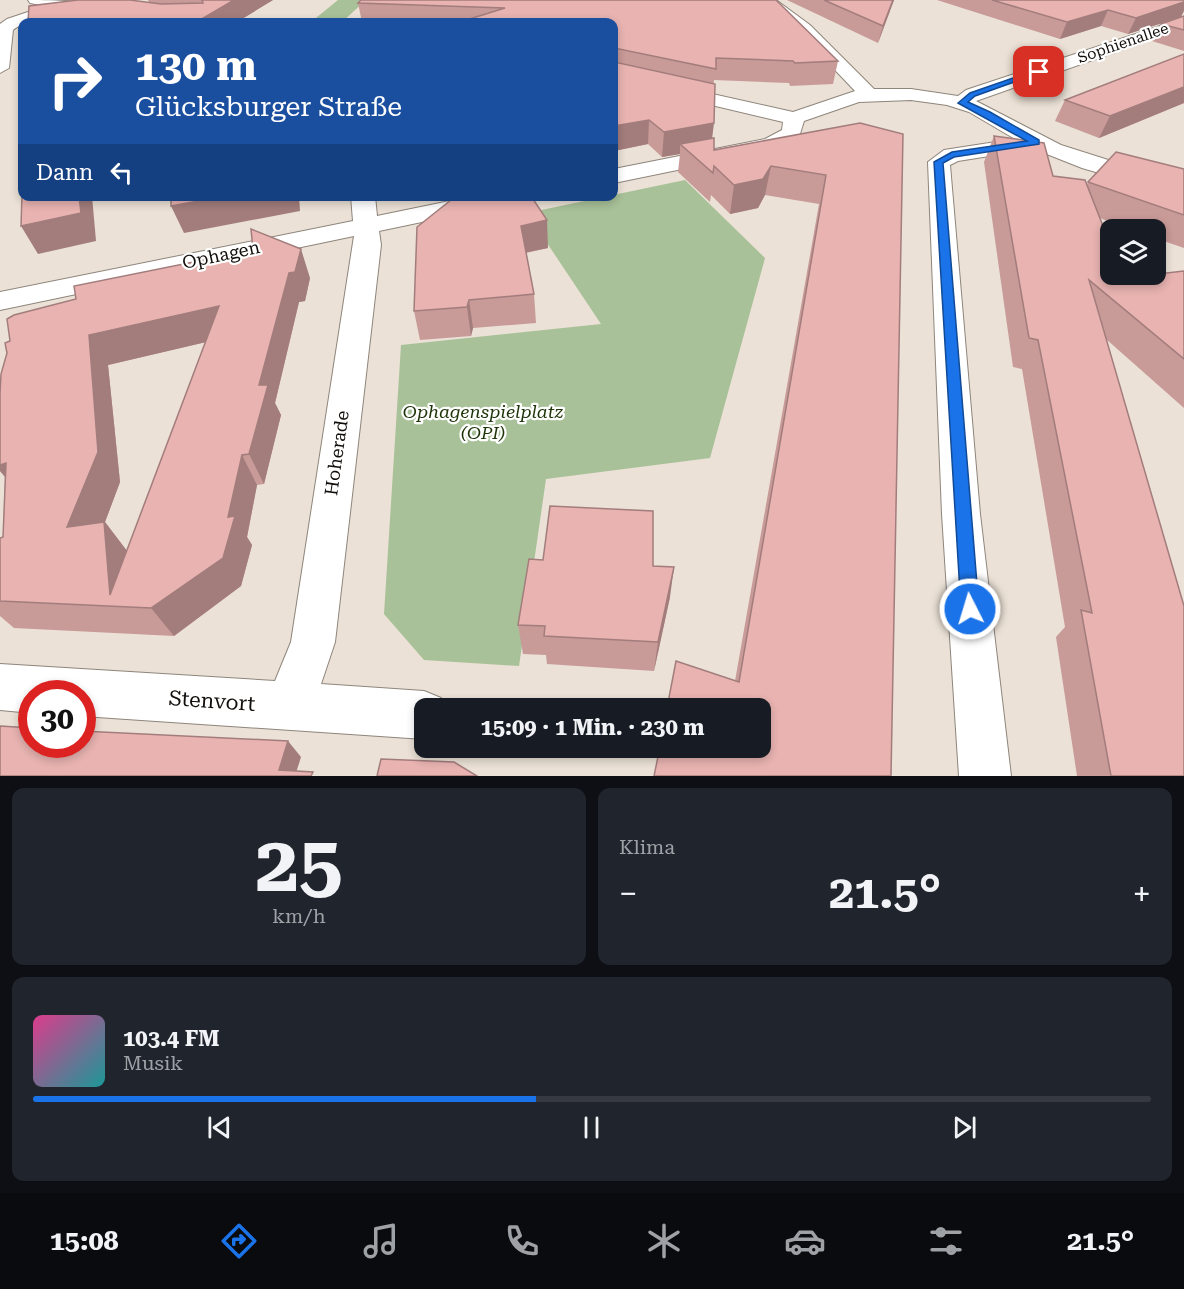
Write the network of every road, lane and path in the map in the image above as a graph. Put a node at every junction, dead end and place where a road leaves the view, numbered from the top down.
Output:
1 (35, 0) edge
2 (767, 0) edge
3 (65, 5) junction
4 (105, 10) edge
5 (25, 18) edge
6 (18, 20) edge
7 (1184, 23) edge
8 (0, 68) edge
9 (618, 78) edge
10 (869, 95) junction
11 (962, 103) junction
12 (793, 126) junction
13 (1036, 142) junction
14 (618, 175) edge
15 (1184, 191) edge
16 (463, 201) edge
17 (365, 211) edge
18 (0, 301) edge
19 (0, 687) edge
20 (290, 706) junction
21 (414, 714) edge
22 (985, 776) edge

1 - 3 street
2 - 10 street
3 - 4 street
3 - 5 street
6 - 8 street
7 - 11 street, Sophienallee
9 - 12 street
10 - 11 street
10 - 12 street
11 - 13 street
12 - 14 street
13 - 15 street
13 - 22 street
16 - 17 street, Ophagen
17 - 18 street, Ophagen
17 - 20 street, Hoherade
19 - 20 street, Stenvort
20 - 21 street, Stenvort

